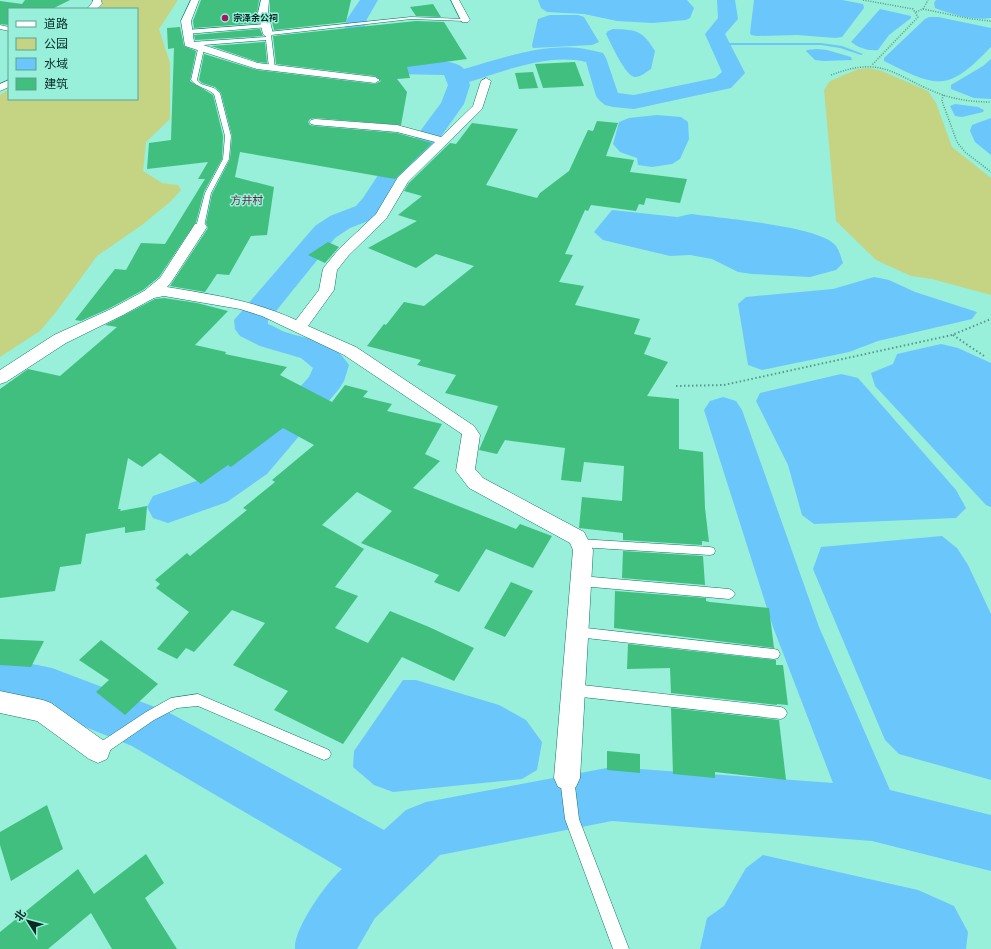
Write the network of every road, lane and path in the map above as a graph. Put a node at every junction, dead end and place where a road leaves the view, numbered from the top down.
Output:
1 (195, 0) edge
2 (265, 0) edge
3 (455, 0) edge
4 (863, 0) edge
5 (928, 0) edge
6 (923, 8) junction
7 (916, 12) junction
8 (465, 20) joint
9 (991, 21) edge
10 (187, 32) junction
11 (267, 33) junction
12 (189, 44) junction
13 (201, 49) junction
14 (872, 66) junction
15 (272, 68) junction
16 (831, 75) dead end
17 (375, 80) dead end
18 (486, 81) dead end
19 (943, 95) junction
20 (991, 102) edge
21 (315, 122) dead end
22 (441, 140) junction
23 (991, 172) edge
24 (200, 227) joint
25 (149, 294) junction
26 (991, 319) edge
27 (299, 327) junction
28 (952, 335) junction
29 (984, 356) dead end
30 (0, 378) edge
31 (676, 386) dead end
32 (579, 543) junction
33 (710, 550) dead end
34 (581, 581) junction
35 (729, 594) dead end
36 (577, 632) junction
37 (774, 654) dead end
38 (573, 690) junction
39 (0, 702) edge
40 (781, 713) dead end
41 (98, 751) joint
42 (324, 754) dead end
43 (567, 778) joint
44 (621, 949) edge

1 - 10 street
2 - 11 street
3 - 8 street
4 - 7 path
5 - 6 path
6 - 7 path
6 - 9 path
7 - 14 path
8 - 11 lane
10 - 11 lane
10 - 12 street
11 - 12 lane
11 - 15 lane
12 - 13 street
13 - 15 street
13 - 24 lane
14 - 16 path
14 - 19 path
15 - 17 street
18 - 22 street
19 - 20 path
19 - 23 path
21 - 22 street
22 - 27 street
24 - 25 street
25 - 27 street
25 - 30 street
26 - 28 path
27 - 32 street
28 - 29 path
28 - 31 path
32 - 33 lane
32 - 34 street
34 - 35 lane
34 - 36 street
36 - 37 lane
36 - 38 street
38 - 40 lane
38 - 43 street
39 - 41 street
41 - 42 lane
43 - 44 lane

